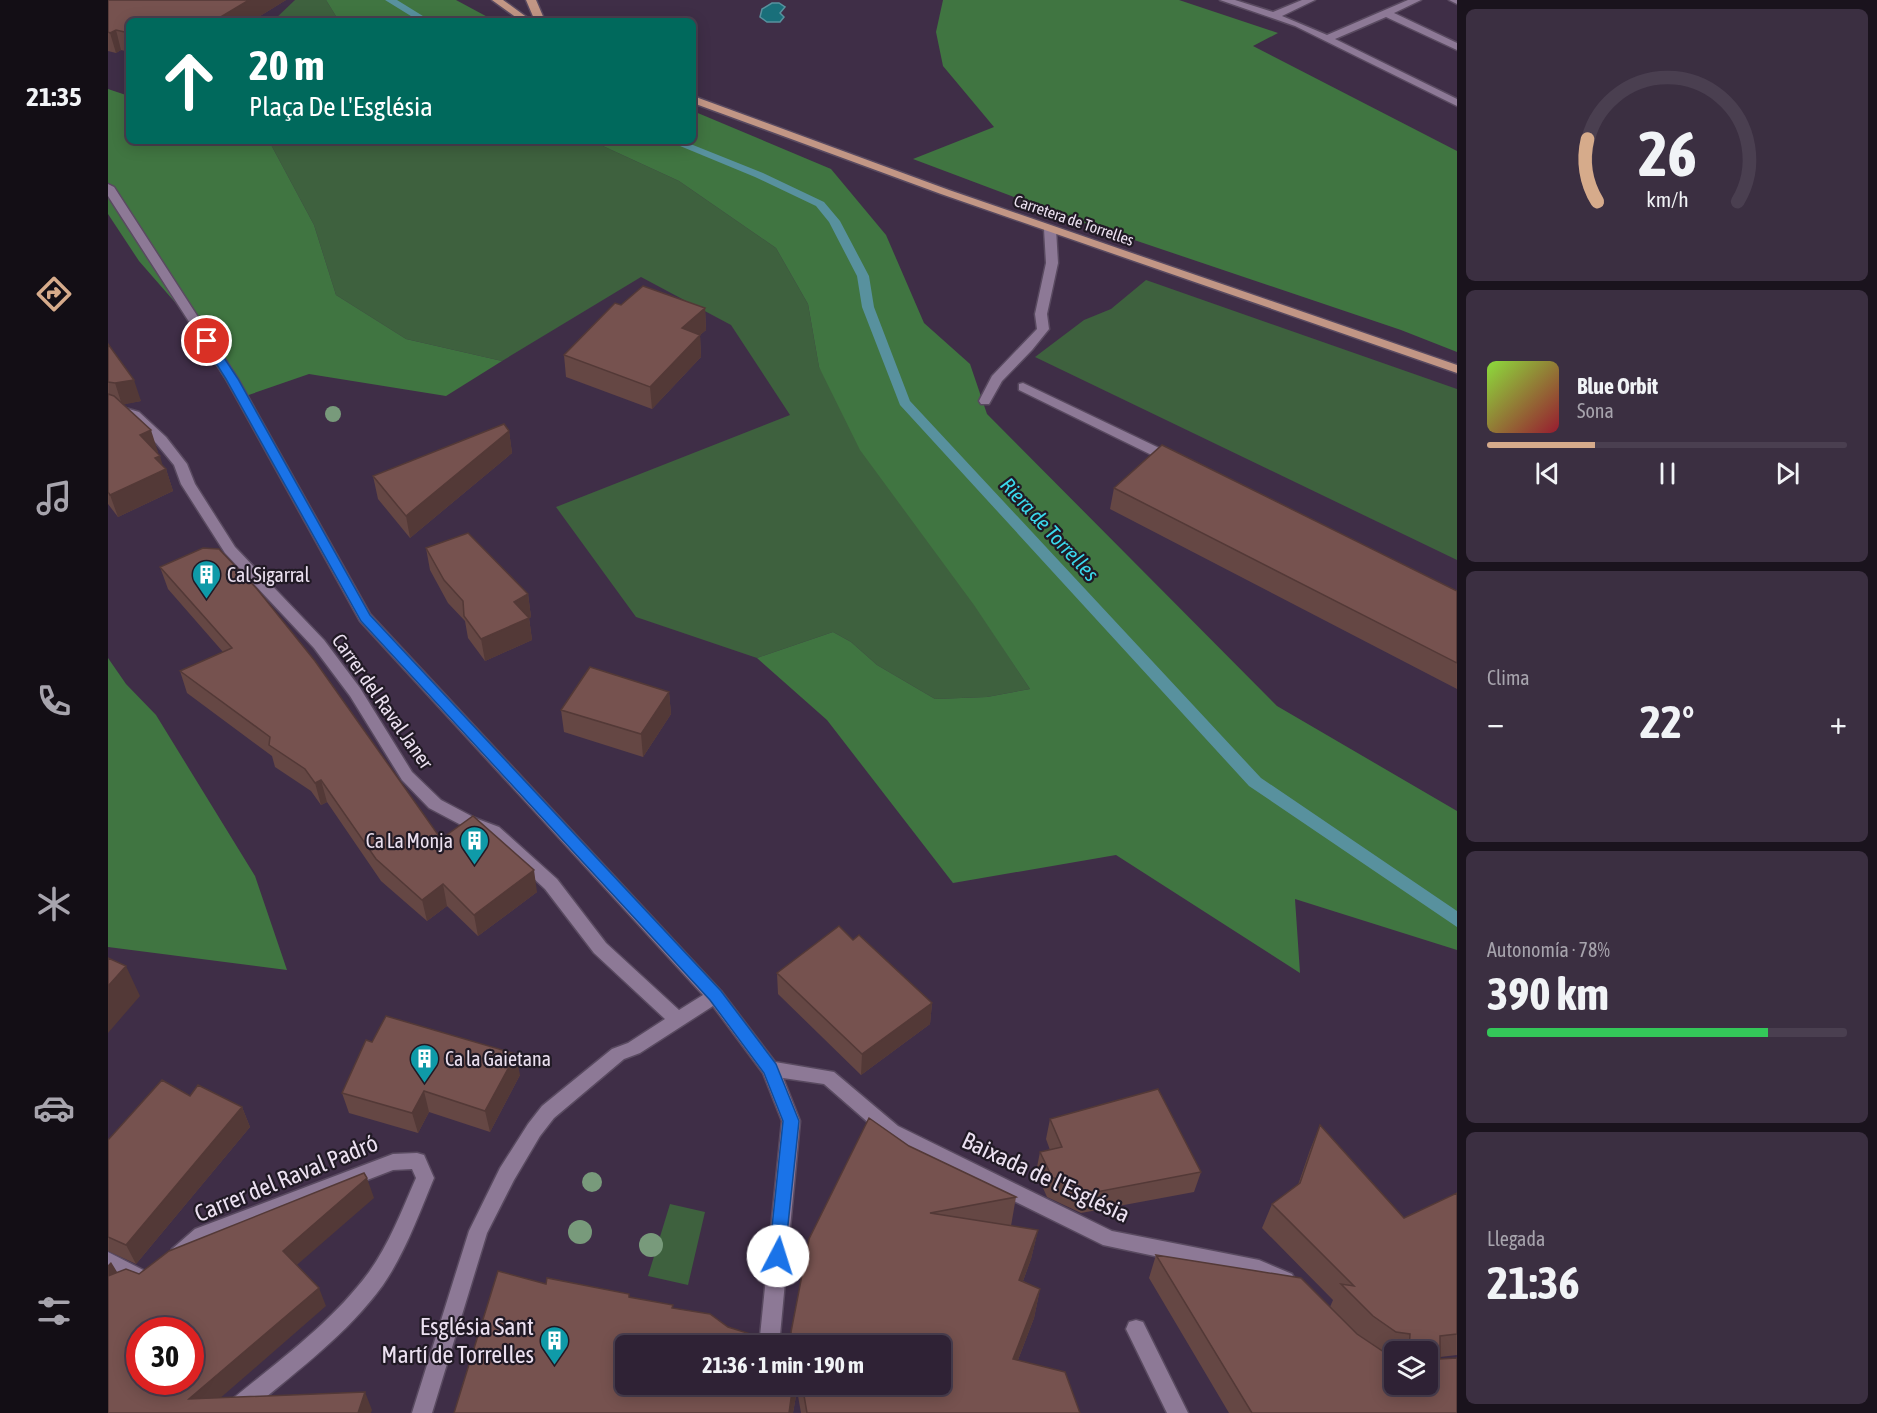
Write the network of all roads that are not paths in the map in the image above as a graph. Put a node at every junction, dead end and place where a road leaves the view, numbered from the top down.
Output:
1 (497, 0) edge
2 (531, 0) edge
3 (1226, 0) edge
4 (1310, 0) edge
5 (1416, 0) edge
6 (1386, 13) junction
7 (1275, 15) junction
8 (523, 18) edge
9 (539, 18) edge
10 (1328, 38) junction
11 (1457, 47) edge
12 (696, 100) edge
13 (1457, 103) edge
14 (108, 187) edge
15 (1050, 229) junction
16 (1453, 369) edge
17 (1023, 387) dead end
18 (985, 401) dead end
19 (108, 408) edge
20 (1189, 468) edge
21 (715, 996) junction
22 (678, 1020) junction
23 (770, 1069) junction
24 (108, 1261) edge
25 (1300, 1293) edge
26 (1136, 1329) dead end
27 (770, 1335) edge
28 (777, 1395) edge
29 (231, 1413) edge
30 (422, 1413) edge
31 (780, 1413) edge
32 (1178, 1413) edge

1 - 8 main road
2 - 9 main road
3 - 7 street
4 - 7 street
5 - 6 street
6 - 10 street
6 - 11 street
7 - 10 street
10 - 13 street
12 - 15 main road, Carretera de Torrelles
14 - 21 street
15 - 16 main road, Carretera de Torrelles
15 - 18 street
17 - 20 street
19 - 22 street, Carrer del Raval Janer
21 - 22 street
21 - 23 street
22 - 30 street
23 - 25 street, Baixada de l'Església
23 - 27 street
24 - 29 street, Carrer del Raval Padró
26 - 32 street
28 - 31 street

